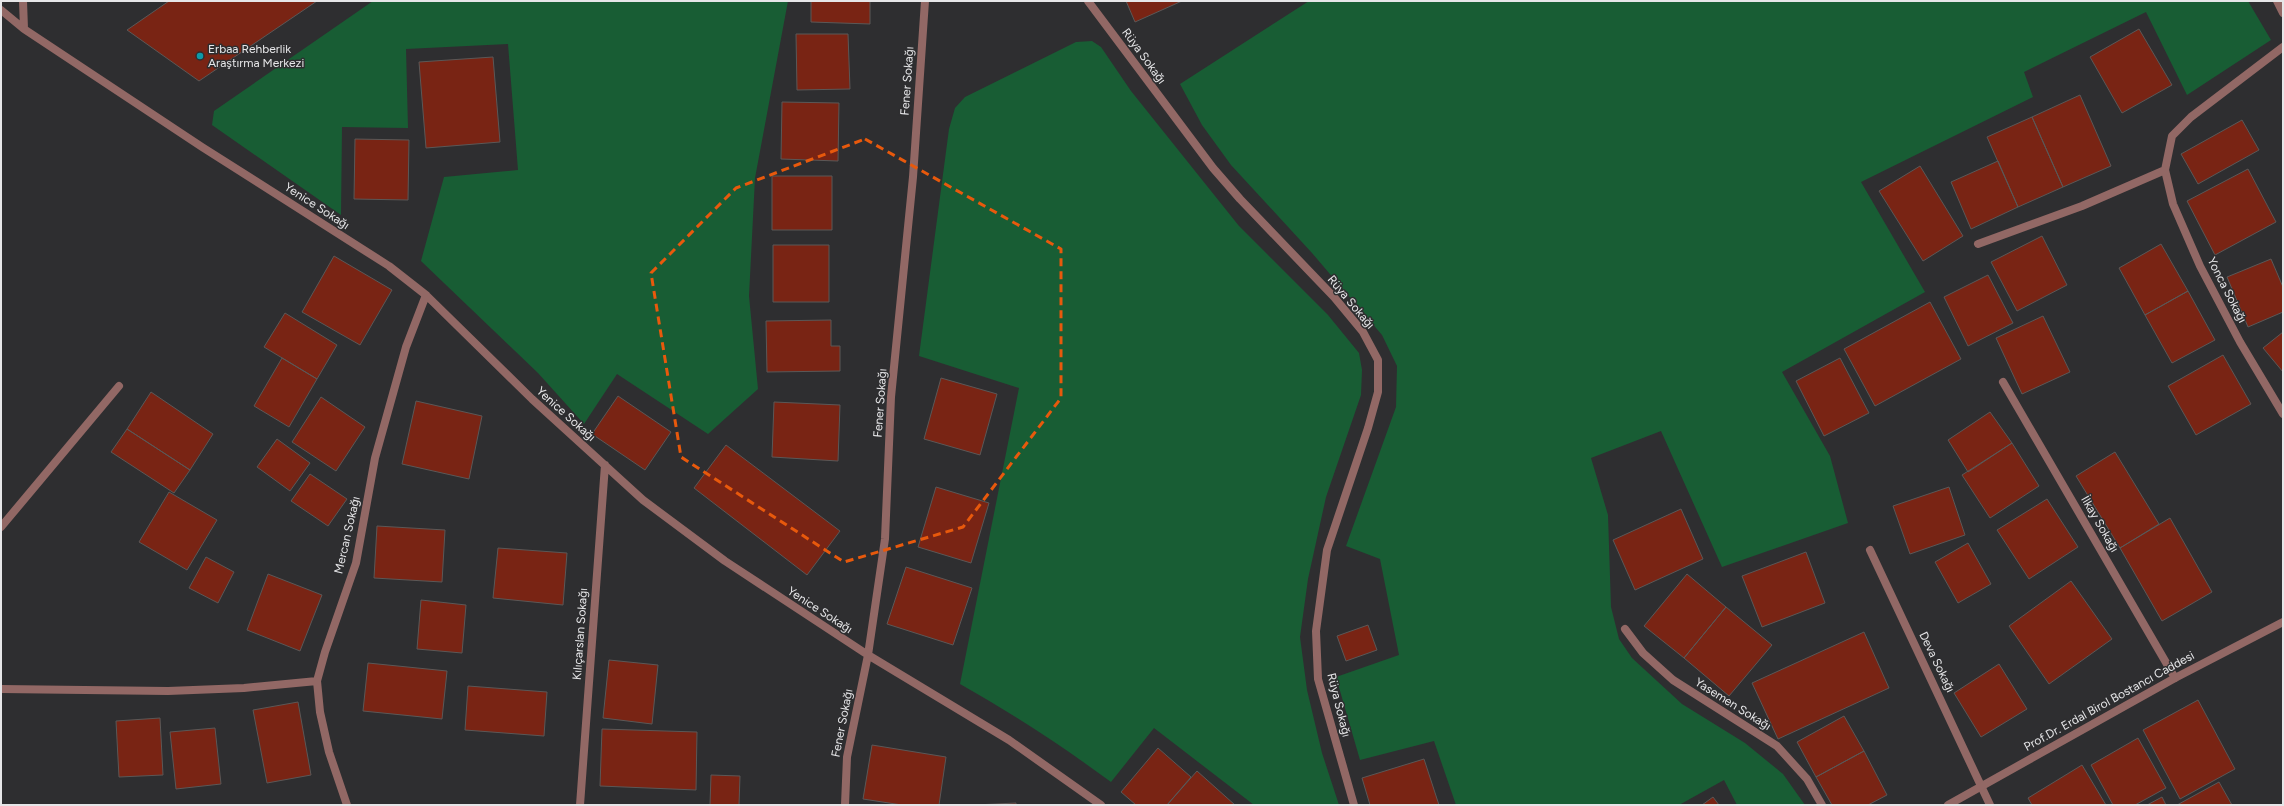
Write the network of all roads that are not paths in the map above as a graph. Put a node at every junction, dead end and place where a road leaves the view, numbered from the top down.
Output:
1 (23, 1) edge
2 (925, 1) edge
3 (1088, 1) edge
4 (2277, 1) edge
5 (1, 10) edge
6 (2283, 13) edge
7 (24, 29) junction
8 (2283, 47) edge
9 (2165, 170) junction
10 (1978, 244) dead end
11 (426, 295) junction
12 (2003, 382) dead end
13 (119, 386) dead end
14 (2283, 414) edge
15 (605, 465) junction
16 (1, 527) edge
17 (1870, 550) dead end
18 (2283, 622) edge
19 (1625, 629) dead end
20 (868, 655) junction
21 (2175, 678) junction
22 (317, 681) junction
23 (1, 689) edge
24 (1982, 785) junction
25 (347, 805) edge
26 (580, 805) edge
27 (845, 805) edge
28 (1101, 805) edge
29 (1354, 805) edge
30 (1822, 805) edge
31 (1948, 805) edge
32 (1990, 805) edge

1 - 7 street
2 - 20 street, Fener Sokağı
3 - 29 street, Rüya Sokağı
4 - 6 street
5 - 7 street, Yenice Sokağı
7 - 11 street, Yenice Sokağı
8 - 9 street, Yonca Sokağı
9 - 10 street
9 - 14 street, Yonca Sokağı
11 - 15 street, Yenice Sokağı
11 - 22 street, Mercan Sokağı
12 - 21 street, İlkay Sokağı
13 - 16 street
15 - 20 street, Yenice Sokağı
15 - 26 street, Kılıçarslan Sokağı
17 - 24 street, Deva Sokağı
18 - 21 street, Prof.Dr. Erdal Birol Bostancı Caddesi
19 - 30 street, Yasemen Sokağı
20 - 27 street, Fener Sokağı
20 - 28 street, Yenice Sokağı
21 - 24 street, Prof.Dr. Erdal Birol Bostancı Caddesi
22 - 23 street
22 - 25 street, Mercan Sokağı
24 - 31 street, Prof.Dr. Erdal Birol Bostancı Caddesi
24 - 32 street, Deva Sokağı

